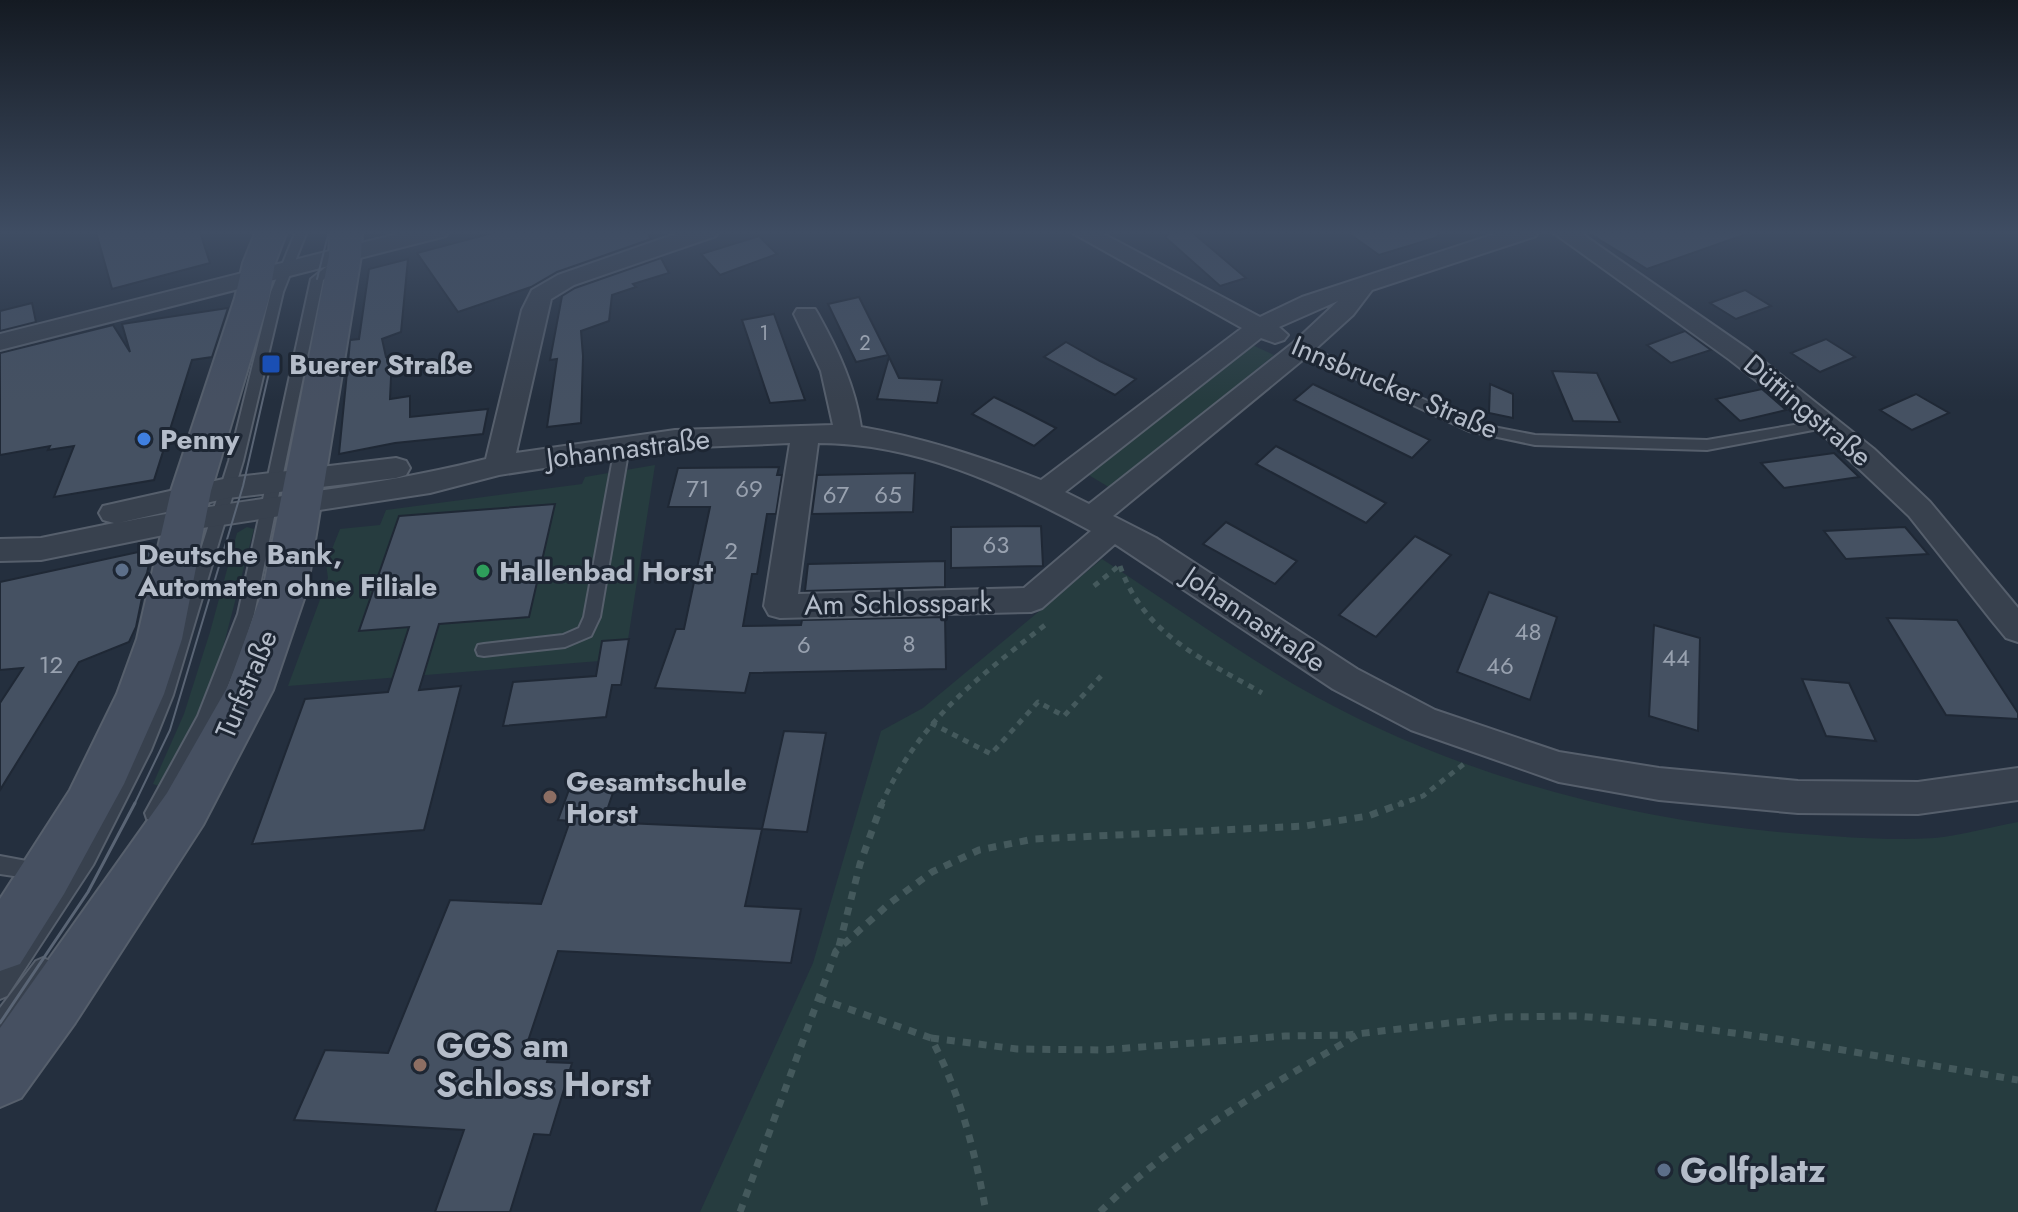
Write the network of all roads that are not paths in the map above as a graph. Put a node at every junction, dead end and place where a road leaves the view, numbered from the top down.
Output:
1 (217, 288) edge
2 (267, 288) edge
3 (336, 288) edge
4 (553, 288) edge
5 (1185, 288) edge
6 (1355, 288) edge
7 (1361, 288) edge
8 (1645, 288) edge
9 (806, 314) dead end
10 (1259, 327) junction
11 (0, 342) edge
12 (1302, 348) junction
13 (1829, 423) junction
14 (805, 434) junction
15 (848, 434) junction
16 (622, 447) junction
17 (499, 465) junction
18 (287, 492) junction
19 (1044, 493) junction
20 (205, 504) junction
21 (1103, 522) junction
22 (4, 549) edge
23 (2018, 629) edge
24 (484, 650) dead end
25 (2018, 784) edge
26 (146, 825) dead end
27 (0, 865) edge
28 (47, 872) junction
29 (0, 945) edge
30 (60, 947) dead end
31 (0, 989) edge
32 (0, 1025) edge
33 (0, 1077) edge

1 - 11 street
2 - 20 main road
3 - 18 main road, Turfstraße
4 - 17 street
5 - 10 street, Innsbrucker Straße
6 - 10 street
7 - 12 street
8 - 13 street, Düttingstraße
9 - 15 street
10 - 12 street, Innsbrucker Straße
10 - 19 street
12 - 13 lane, Innsbrucker Straße
12 - 21 street
13 - 23 street, Düttingstraße
14 - 15 street, Johannastraße
14 - 16 street, Johannastraße
14 - 21 street, Am Schlosspark
15 - 19 street, Johannastraße
16 - 17 street, Johannastraße
16 - 24 lane
17 - 18 street, Johannastraße
18 - 20 street, Johannastraße
18 - 26 lane
18 - 33 main road, Turfstraße
19 - 21 street, Johannastraße
20 - 22 street, Johannastraße
20 - 28 main road
20 - 31 lane
21 - 25 street, Johannastraße
27 - 28 lane
28 - 29 main road
30 - 32 lane

